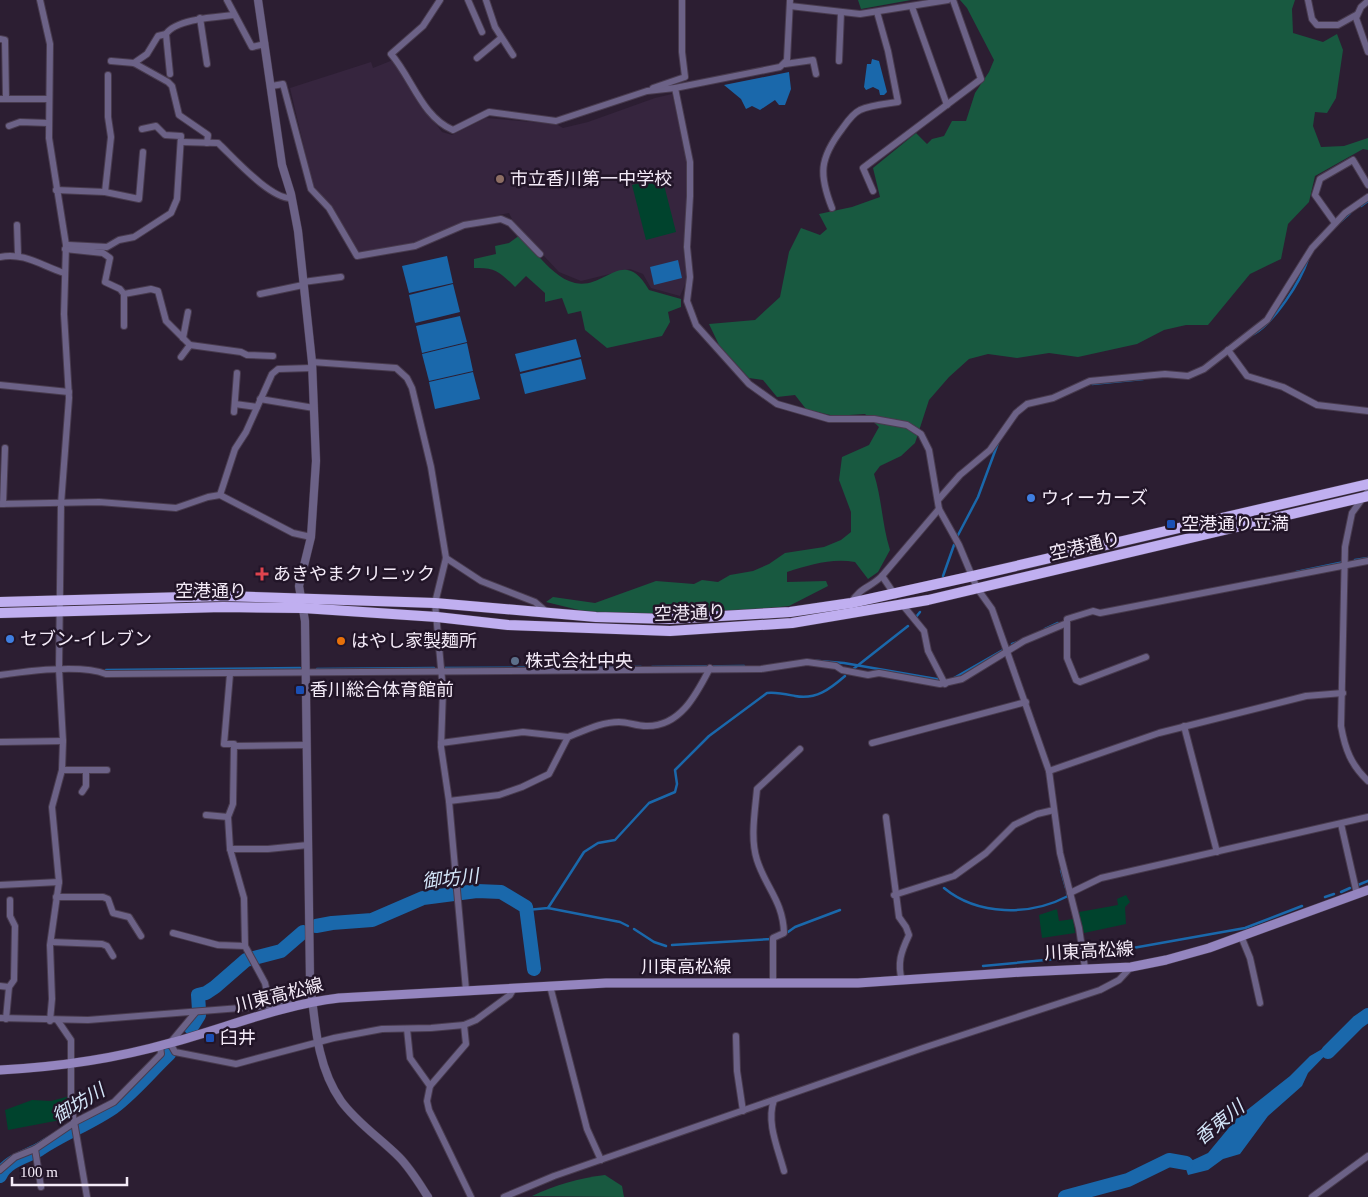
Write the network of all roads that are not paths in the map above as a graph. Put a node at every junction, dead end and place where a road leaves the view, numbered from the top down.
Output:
1 (40, 0) edge
2 (227, 0) edge
3 (258, 0) edge
4 (440, 0) edge
5 (468, 0) edge
6 (486, 0) edge
7 (682, 0) edge
8 (948, 0) edge
9 (952, 0) edge
10 (1308, 0) edge
11 (1368, 1) edge
12 (790, 3) edge
13 (912, 7) junction
14 (841, 12) junction
15 (877, 12) junction
16 (234, 15) junction
17 (1356, 15) junction
18 (200, 18) junction
19 (482, 32) dead end
20 (166, 34) junction
21 (501, 38) junction
22 (0, 39) edge
23 (265, 44) junction
24 (1368, 52) edge
25 (512, 55) dead end
26 (477, 58) dead end
27 (111, 60) dead end
28 (839, 61) dead end
29 (134, 63) junction
30 (207, 64) dead end
31 (785, 64) junction
32 (170, 74) dead end
33 (816, 74) dead end
34 (108, 75) dead end
35 (272, 86) junction
36 (675, 88) junction
37 (647, 91) junction
38 (48, 99) junction
39 (3, 100) edge
40 (946, 105) junction
41 (48, 123) junction
42 (9, 126) dead end
43 (142, 129) dead end
44 (181, 142) junction
45 (207, 143) junction
46 (143, 152) dead end
47 (1368, 185) edge
48 (56, 190) junction
49 (873, 191) dead end
50 (105, 192) junction
51 (1368, 197) edge
52 (292, 198) junction
53 (832, 208) dead end
54 (1335, 223) junction
55 (17, 225) dead end
56 (66, 247) junction
57 (540, 254) dead end
58 (18, 255) junction
59 (0, 257) edge
60 (64, 273) junction
61 (341, 277) dead end
62 (303, 284) junction
63 (124, 294) junction
64 (260, 294) dead end
65 (188, 312) dead end
66 (124, 326) dead end
67 (182, 338) junction
68 (190, 345) junction
69 (1228, 350) junction
70 (273, 356) dead end
71 (181, 357) dead end
72 (312, 365) junction
73 (237, 373) dead end
74 (0, 385) edge
75 (69, 392) junction
76 (260, 400) junction
77 (235, 404) junction
78 (257, 407) junction
79 (314, 408) junction
80 (1368, 411) edge
81 (234, 412) dead end
82 (5, 448) dead end
83 (1368, 484) edge
84 (220, 495) junction
85 (1366, 495) edge
86 (938, 500) junction
87 (2, 504) edge
88 (61, 504) junction
89 (939, 509) junction
90 (311, 537) junction
91 (446, 558) junction
92 (1368, 561) edge
93 (1346, 565) junction
94 (882, 576) junction
95 (973, 576) junction
96 (978, 588) junction
97 (894, 593) junction
98 (0, 602) edge
99 (302, 603) junction
100 (435, 603) junction
101 (851, 603) junction
102 (59, 605) junction
103 (902, 605) junction
104 (0, 613) edge
105 (550, 615) junction
106 (437, 617) junction
107 (1068, 623) junction
108 (1008, 651) junction
109 (1146, 657) dead end
110 (710, 668) junction
111 (59, 669) junction
112 (306, 672) junction
113 (442, 672) junction
114 (230, 674) junction
115 (0, 675) edge
116 (946, 684) junction
117 (1343, 693) junction
118 (1026, 702) junction
119 (1184, 726) junction
120 (568, 737) junction
121 (63, 741) junction
122 (0, 742) edge
123 (872, 743) dead end
124 (441, 744) junction
125 (234, 746) junction
126 (307, 746) junction
127 (800, 748) dead end
128 (62, 770) junction
129 (86, 770) junction
130 (107, 770) dead end
131 (1049, 771) junction
132 (1368, 782) edge
133 (82, 792) dead end
134 (449, 800) junction
135 (1054, 810) junction
136 (206, 815) dead end
137 (228, 817) junction
138 (886, 817) dead end
139 (1368, 817) edge
140 (1341, 824) junction
141 (308, 845) junction
142 (230, 848) junction
143 (1217, 852) junction
144 (59, 882) junction
145 (0, 885) edge
146 (1368, 890) edge
147 (1070, 893) junction
148 (1356, 894) junction
149 (894, 895) junction
150 (56, 897) junction
151 (10, 900) dead end
152 (173, 933) dead end
153 (141, 936) dead end
154 (1241, 936) junction
155 (51, 942) junction
156 (245, 946) junction
157 (113, 956) dead end
158 (1131, 967) junction
159 (1085, 968) junction
160 (902, 981) junction
161 (774, 984) junction
162 (0, 986) edge
163 (550, 986) junction
164 (9, 987) junction
165 (514, 988) junction
166 (466, 990) junction
167 (313, 1001) junction
168 (300, 1003) junction
169 (1260, 1003) dead end
170 (270, 1006) junction
171 (195, 1013) junction
172 (3, 1018) edge
173 (50, 1021) junction
174 (58, 1021) junction
175 (464, 1025) junction
176 (407, 1029) junction
177 (736, 1036) dead end
178 (165, 1044) junction
179 (318, 1044) junction
180 (73, 1064) junction
181 (0, 1070) edge
182 (430, 1086) junction
183 (774, 1100) junction
184 (743, 1111) junction
185 (76, 1126) junction
186 (35, 1152) junction
187 (1368, 1156) edge
188 (601, 1160) junction
189 (1, 1165) edge
190 (784, 1170) dead end
191 (41, 1187) dead end
192 (87, 1197) edge
193 (428, 1197) edge
194 (471, 1197) edge
195 (504, 1197) edge
196 (1312, 1197) edge

1 - 38 street
2 - 16 street
3 - 23 street
4 - 37 street
5 - 19 street
6 - 21 street
7 - 37 street
8 - 13 street
9 - 40 street
10 - 17 street
11 - 17 street
12 - 14 street
12 - 31 street
13 - 15 street
13 - 40 street
14 - 15 street
14 - 28 street
15 - 53 street
16 - 18 street
16 - 23 street
17 - 24 street
18 - 20 street
18 - 30 street
20 - 29 street
20 - 32 street
21 - 25 street
21 - 26 street
22 - 39 street
23 - 35 street
27 - 29 street
29 - 45 street
31 - 33 street
31 - 36 street
34 - 50 street
35 - 52 street
35 - 57 street
36 - 37 street
36 - 86 street
38 - 39 street
38 - 41 street
40 - 49 street
41 - 42 street
41 - 48 street
43 - 44 street
44 - 45 street
44 - 56 street
45 - 52 street
46 - 50 street
47 - 54 street
48 - 50 street
48 - 56 street
51 - 54 street
52 - 62 street
54 - 69 street
55 - 58 street
56 - 60 street
56 - 63 street
58 - 59 street
58 - 60 street
60 - 75 street
61 - 62 street
62 - 64 street
62 - 72 street
63 - 66 street
63 - 67 street
65 - 67 street
67 - 68 street
68 - 70 street
68 - 71 street
69 - 80 street
69 - 86 street
72 - 76 street
72 - 79 street
72 - 91 street
73 - 77 street
74 - 75 street
75 - 88 street
76 - 78 street
76 - 79 street
77 - 78 street
77 - 81 street
78 - 84 street
79 - 90 street
82 - 87 street
83 - 95 highway, 空港通り
84 - 88 street
84 - 90 street
85 - 93 street
85 - 96 highway, 空港通り
86 - 89 street
87 - 88 street
88 - 102 street
89 - 94 street
89 - 95 street
90 - 99 street
91 - 100 street
91 - 105 street
92 - 93 street
93 - 107 street
93 - 117 street
94 - 97 street
94 - 101 street
95 - 96 street
95 - 97 highway, 空港通り
96 - 103 highway, 空港通り
96 - 108 street
97 - 101 highway, 空港通り
97 - 103 street
98 - 102 highway, 空港通り
99 - 100 highway, 空港通り
99 - 102 highway, 空港通り
99 - 106 highway, 空港通り
99 - 112 street
100 - 105 highway, 空港通り
100 - 106 street
101 - 105 highway, 空港通り
102 - 104 highway, 空港通り
102 - 111 street
103 - 106 highway, 空港通り
103 - 116 street
106 - 113 street
107 - 108 street
107 - 109 street
108 - 116 street
108 - 118 street
110 - 113 street
110 - 116 street
110 - 120 street
111 - 114 street
111 - 115 street
111 - 121 street
112 - 113 street
112 - 114 street
112 - 126 street
113 - 124 street
114 - 125 street
117 - 119 street
117 - 132 street
118 - 123 street
118 - 131 street
119 - 131 street
119 - 143 street
120 - 124 street
120 - 134 street
121 - 122 street
121 - 128 street
124 - 134 street
125 - 126 street
125 - 137 street
126 - 141 street
127 - 161 street
128 - 129 street
128 - 144 street
129 - 130 street
129 - 133 street
131 - 135 street
134 - 166 street
135 - 147 street
135 - 149 street
136 - 137 street
137 - 142 street
138 - 149 street
139 - 140 street
140 - 143 street
140 - 148 street
141 - 142 street
141 - 167 street
142 - 156 street
143 - 147 street
144 - 145 street
144 - 150 street
146 - 148 main road, 川東高松線
147 - 159 street
148 - 154 main road, 川東高松線
149 - 160 street
150 - 153 street
150 - 155 street
151 - 164 street
152 - 156 street
154 - 158 main road, 川東高松線
154 - 169 street
155 - 157 street
155 - 173 street
156 - 170 street
158 - 159 main road, 川東高松線
158 - 183 street
159 - 160 main road, 川東高松線
160 - 161 main road, 川東高松線
161 - 163 main road, 川東高松線
162 - 164 street
163 - 165 main road, 川東高松線
163 - 188 street
164 - 172 street
165 - 166 main road, 川東高松線
165 - 175 street
166 - 167 main road, 川東高松線
167 - 168 main road, 川東高松線
167 - 179 street
168 - 170 street
168 - 178 main road, 川東高松線
170 - 171 street
171 - 174 street
171 - 178 street
172 - 173 street
173 - 174 street
174 - 180 street
175 - 176 street
175 - 182 street
176 - 179 street
176 - 182 street
177 - 184 street
178 - 179 street
178 - 180 main road, 川東高松線
178 - 185 street
179 - 193 street
180 - 181 main road, 川東高松線
180 - 185 street
182 - 194 street
183 - 184 street
183 - 190 street
184 - 188 street
185 - 186 street
185 - 192 street
186 - 189 street
186 - 191 street
187 - 196 street
188 - 195 street

